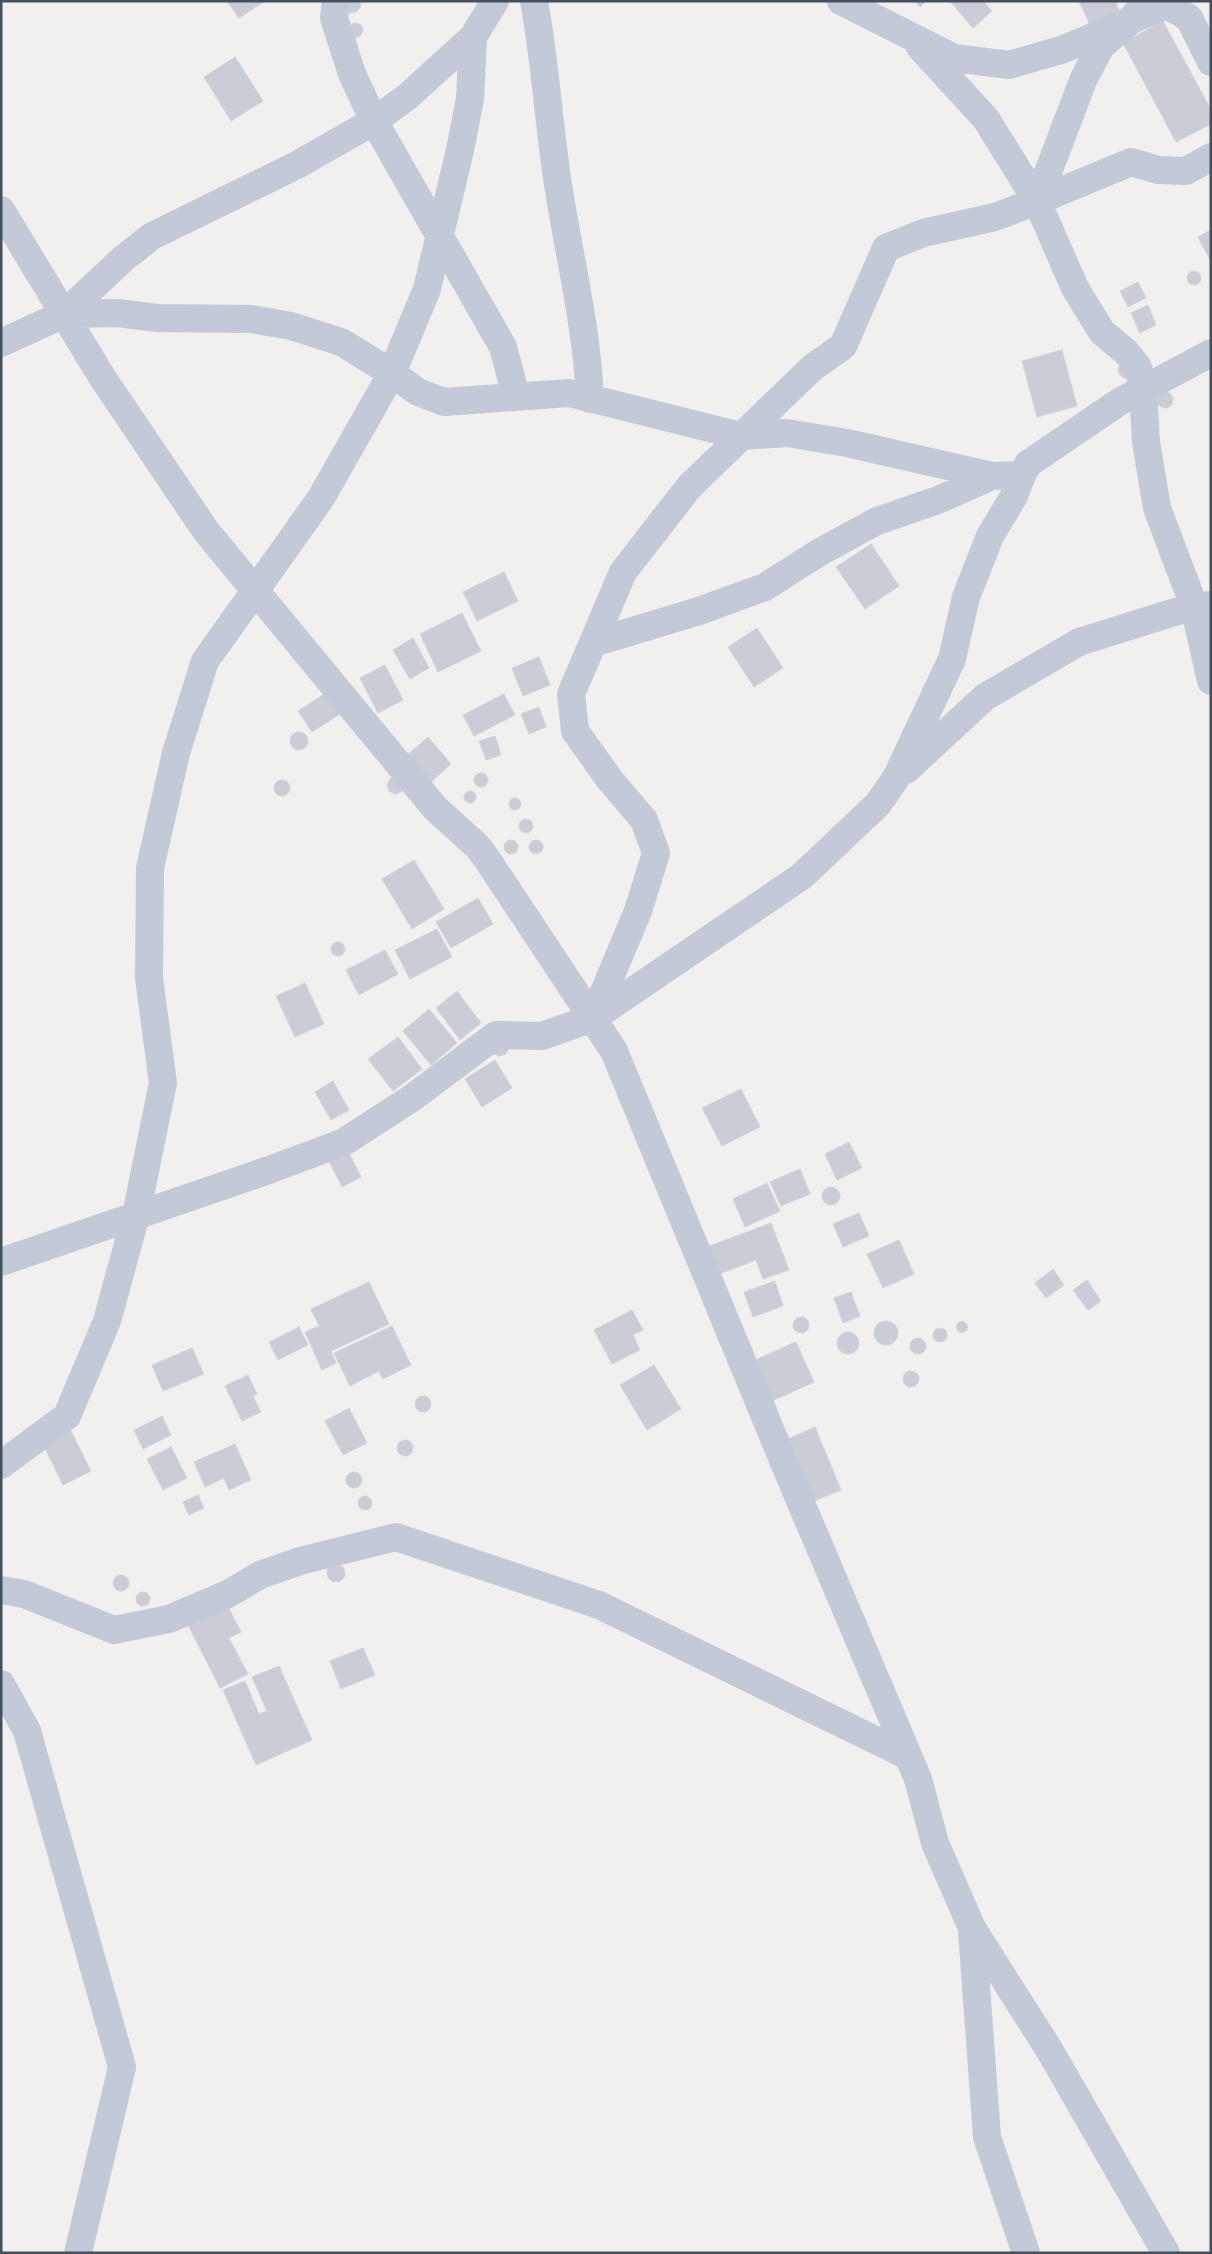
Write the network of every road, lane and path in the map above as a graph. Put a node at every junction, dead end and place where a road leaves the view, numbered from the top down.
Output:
1 (336, 1) edge
2 (495, 1) edge
3 (534, 1) edge
4 (841, 1) edge
5 (1146, 1) edge
6 (1129, 22) junction
7 (908, 35) junction
8 (473, 37) junction
9 (1211, 62) edge
10 (374, 121) junction
11 (1211, 157) edge
12 (1038, 201) junction
13 (1, 210) edge
14 (439, 234) junction
15 (64, 314) junction
16 (1, 343) edge
17 (1211, 353) edge
18 (392, 373) junction
19 (1143, 388) junction
20 (516, 396) junction
21 (590, 399) junction
22 (741, 436) junction
23 (1022, 475) junction
24 (992, 476) junction
25 (255, 592) junction
26 (1202, 605) edge
27 (593, 643) junction
28 (1211, 681) edge
29 (896, 778) junction
30 (592, 1018) junction
31 (136, 1215) junction
32 (1, 1262) edge
33 (1, 1465) edge
34 (1, 1590) edge
35 (1, 1684) edge
36 (908, 1756) junction
37 (972, 1928) junction
38 (78, 2253) edge
39 (1026, 2253) edge
40 (1166, 2253) edge

1 - 10 street
2 - 8 street
3 - 21 street
4 - 7 street
5 - 6 street
6 - 7 street
6 - 9 street
6 - 12 street
7 - 12 street
8 - 10 street
8 - 14 street
10 - 14 street
10 - 15 street
11 - 12 street
12 - 19 street
12 - 22 street
13 - 15 street
14 - 18 street
14 - 20 street
15 - 16 street
15 - 18 street
15 - 25 street
17 - 19 street
18 - 20 street
18 - 25 street
19 - 23 street
19 - 26 street
20 - 21 street
21 - 22 street
22 - 24 street
22 - 27 street
23 - 24 street
23 - 29 street
24 - 27 street
25 - 30 street
25 - 31 street
26 - 28 street
26 - 29 street
27 - 30 street
29 - 30 street
30 - 31 street
30 - 36 street
31 - 32 street
31 - 33 street
34 - 36 street
35 - 38 street
36 - 37 street
37 - 39 street
37 - 40 street

